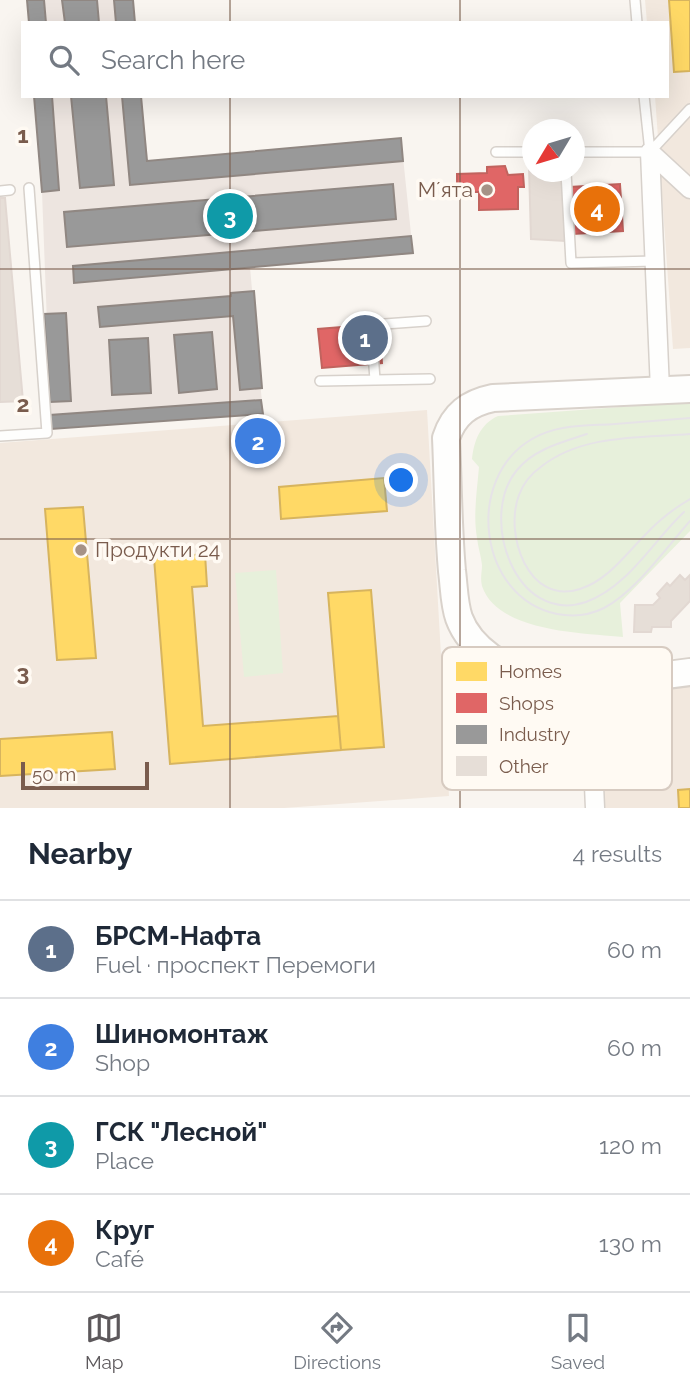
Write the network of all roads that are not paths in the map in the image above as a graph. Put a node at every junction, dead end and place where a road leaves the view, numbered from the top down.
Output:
1 (635, 0) edge
2 (637, 21) edge
3 (644, 98) edge
4 (690, 109) edge
5 (496, 152) dead end
6 (522, 152) edge
7 (585, 152) edge
8 (650, 152) junction
9 (567, 182) edge
10 (29, 188) dead end
11 (690, 189) edge
12 (655, 261) junction
13 (426, 321) dead end
14 (430, 379) dead end
15 (376, 380) junction
16 (320, 381) dead end
17 (690, 389) edge
18 (660, 390) junction
19 (0, 436) edge
20 (481, 647) edge
21 (690, 672) edge
22 (672, 675) edge
23 (594, 790) edge
24 (595, 808) edge

1 - 2 lane
3 - 8 lane
4 - 8 lane
5 - 6 lane
7 - 8 lane
8 - 11 street
8 - 12 street
9 - 12 lane
10 - 19 lane
12 - 18 street
13 - 15 lane
14 - 15 lane
15 - 16 lane
17 - 18 main road
18 - 20 main road
21 - 22 main road
23 - 24 street

